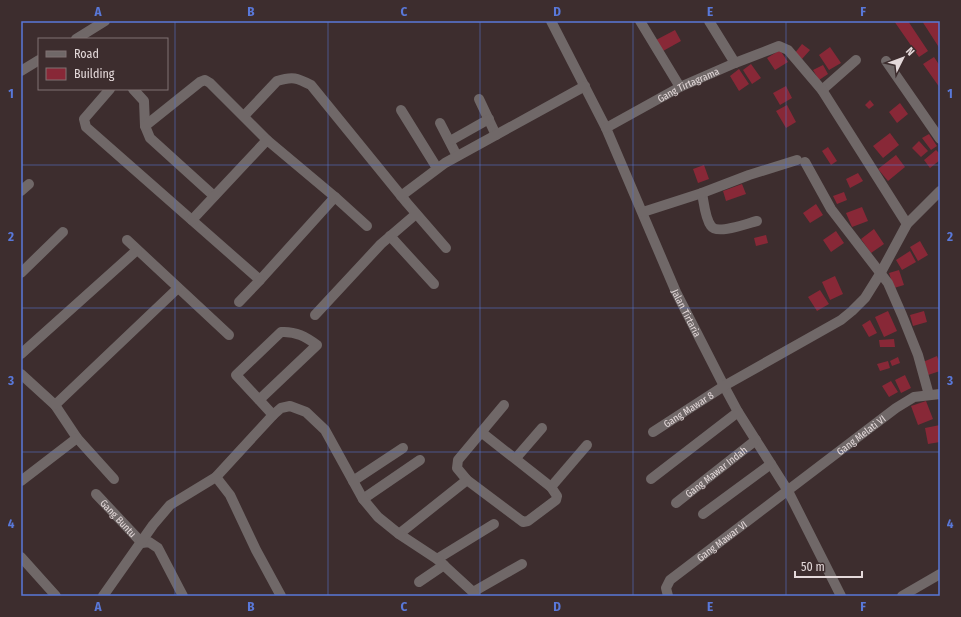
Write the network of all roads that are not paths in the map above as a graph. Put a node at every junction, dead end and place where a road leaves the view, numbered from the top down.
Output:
1 (105, 21) edge
2 (551, 21) edge
3 (640, 21) edge
4 (709, 21) edge
5 (90, 36) edge
6 (856, 60) dead end
7 (38, 61) edge
8 (886, 61) dead end
9 (735, 63) junction
10 (21, 71) edge
11 (585, 86) junction
12 (680, 87) junction
13 (109, 90) edge
14 (134, 90) edge
15 (822, 90) junction
16 (479, 99) dead end
17 (401, 110) dead end
18 (244, 116) junction
19 (489, 119) junction
20 (440, 123) dead end
21 (145, 126) junction
22 (606, 128) junction
23 (496, 135) junction
24 (940, 139) edge
25 (267, 140) junction
26 (450, 141) junction
27 (457, 156) junction
28 (437, 168) junction
29 (29, 184) dead end
30 (940, 191) edge
31 (21, 192) edge
32 (702, 193) junction
33 (214, 196) junction
34 (401, 196) junction
35 (335, 197) junction
36 (643, 212) junction
37 (416, 214) junction
38 (192, 220) junction
39 (757, 221) dead end
40 (907, 224) junction
41 (367, 226) dead end
42 (63, 232) dead end
43 (390, 236) junction
44 (127, 240) dead end
45 (446, 248) dead end
46 (137, 250) junction
47 (21, 272) edge
48 (880, 274) junction
49 (260, 280) junction
50 (434, 284) dead end
51 (178, 288) junction
52 (238, 302) dead end
53 (315, 315) dead end
54 (229, 335) dead end
55 (21, 354) edge
56 (21, 374) edge
57 (724, 386) junction
58 (940, 394) edge
59 (930, 395) junction
60 (259, 400) junction
61 (55, 405) junction
62 (504, 405) dead end
63 (738, 412) junction
64 (273, 415) junction
65 (542, 428) dead end
66 (481, 432) junction
67 (653, 432) dead end
68 (77, 438) junction
69 (756, 440) junction
70 (587, 445) dead end
71 (403, 448) dead end
72 (516, 458) junction
73 (420, 460) dead end
74 (771, 464) junction
75 (216, 477) junction
76 (114, 479) dead end
77 (651, 479) dead end
78 (467, 480) junction
79 (21, 481) edge
80 (353, 481) junction
81 (551, 487) junction
82 (788, 491) junction
83 (96, 494) dead end
84 (363, 499) junction
85 (676, 503) dead end
86 (703, 514) dead end
87 (494, 524) dead end
88 (399, 534) junction
89 (142, 543) junction
90 (21, 557) edge
91 (441, 562) junction
92 (522, 564) dead end
93 (940, 574) edge
94 (419, 582) dead end
95 (475, 594) edge
96 (56, 596) edge
97 (104, 596) edge
98 (183, 596) edge
99 (280, 596) edge
100 (668, 596) edge
101 (841, 596) edge
102 (902, 596) edge

1 - 5 street
2 - 11 street, Jalan Tirtaria
3 - 12 street
4 - 9 street
6 - 15 street
7 - 10 street
8 - 24 street
9 - 12 street, Gang Tirtagrama
9 - 15 street, Gang Tirtagrama
11 - 22 street, Jalan Tirtaria
11 - 23 street
12 - 22 street, Gang Tirtagrama
13 - 38 street
14 - 21 street
15 - 40 street
16 - 19 street
17 - 28 street
18 - 21 street
18 - 25 street
18 - 34 street
19 - 23 street
19 - 26 street
20 - 26 street
21 - 33 street
22 - 36 street, Jalan Tirtaria
23 - 27 street
25 - 33 street
25 - 35 street
26 - 27 street
27 - 28 street
28 - 34 street
29 - 31 street
30 - 40 street, Gang Mawar 8
32 - 36 street
32 - 39 street
32 - 48 street
33 - 38 street
34 - 37 street
35 - 41 street
35 - 49 street
36 - 57 street, Jalan Tirtaria
37 - 43 street
37 - 45 street
38 - 49 street
40 - 48 street, Gang Mawar 8
42 - 47 street
43 - 50 street
43 - 53 street
44 - 46 street
46 - 51 street
46 - 55 street
48 - 57 street, Gang Mawar 8
48 - 59 street
49 - 52 street
51 - 54 street
51 - 61 street
56 - 61 street
57 - 63 street, Jalan Tirtaria
57 - 67 street, Gang Mawar 8
58 - 59 street, Gang Melati VI
59 - 82 street, Gang Melati VI
60 - 60 street
60 - 64 street
61 - 68 street
62 - 66 street
63 - 69 street, Jalan Tirtaria
63 - 77 street
64 - 75 street
64 - 80 street
65 - 72 street
66 - 72 street
66 - 78 street
68 - 76 street
68 - 79 street
69 - 74 street, Jalan Tirtaria
69 - 85 street, Gang Mawar Indah
70 - 81 street
71 - 80 street
72 - 81 street
73 - 84 street
74 - 82 street, Jalan Tirtaria
74 - 86 street
75 - 89 street
75 - 99 street
78 - 81 street
78 - 88 street
80 - 84 street
82 - 100 street, Gang Mawar VI
82 - 101 street, Jalan Tirtaria
83 - 89 street, Gang Buntu
84 - 88 street
87 - 91 street
88 - 91 street
89 - 97 street
89 - 98 street
90 - 96 street
91 - 94 street
91 - 95 street
92 - 95 street
93 - 102 street

